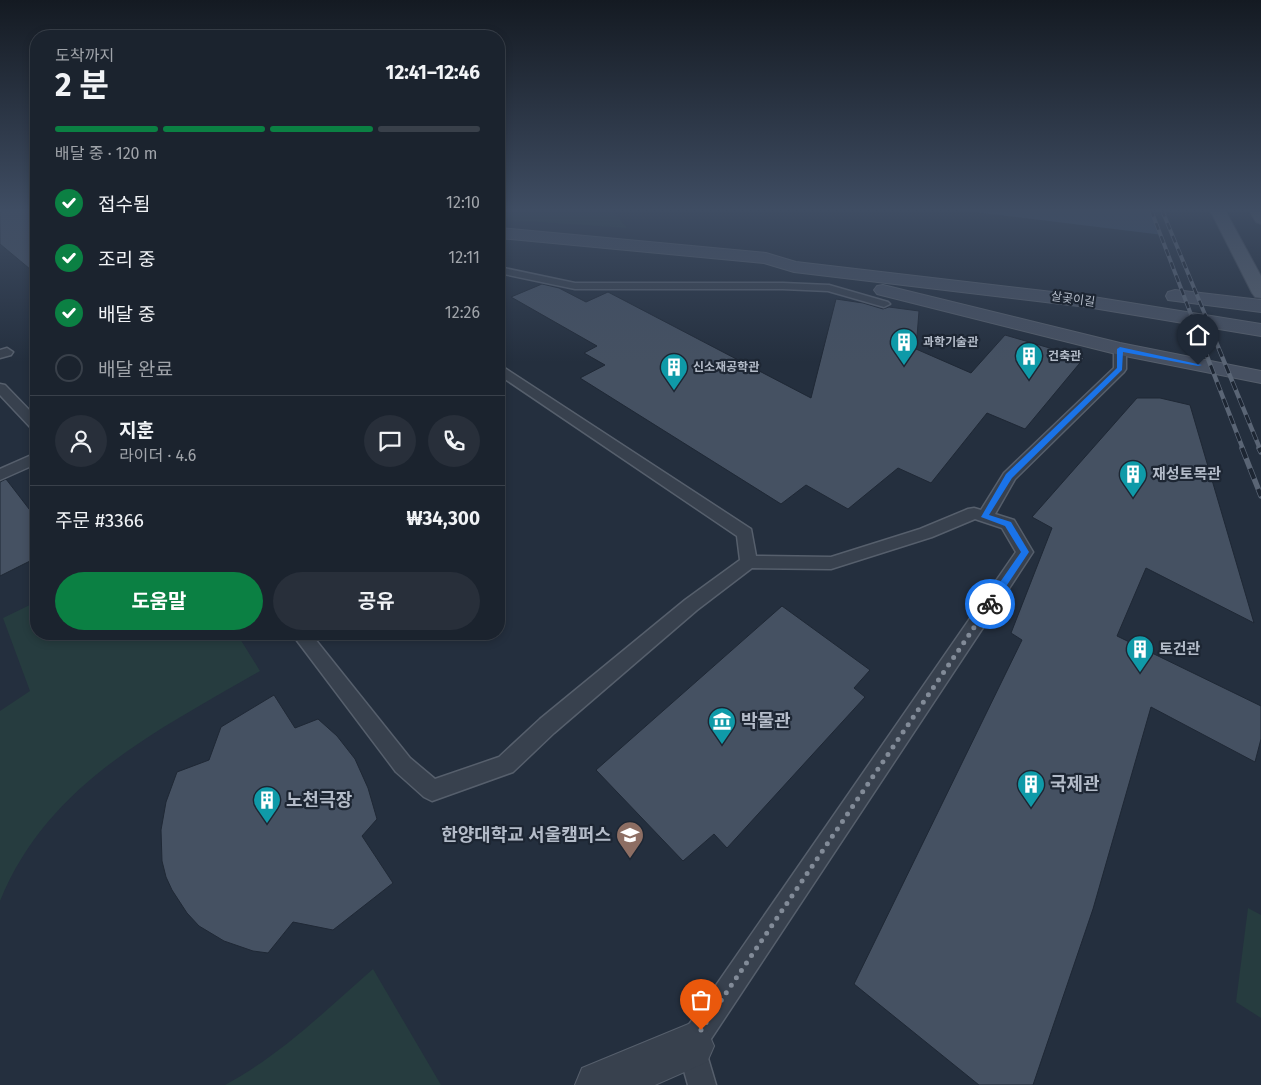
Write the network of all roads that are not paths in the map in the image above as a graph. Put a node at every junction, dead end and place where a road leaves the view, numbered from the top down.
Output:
1 (689, 261) edge
2 (774, 261) edge
3 (1244, 261) edge
4 (794, 267) junction
5 (505, 271) edge
6 (1261, 293) edge
7 (884, 304) dead end
8 (1261, 306) edge
9 (1261, 330) edge
10 (1120, 349) junction
11 (505, 374) edge
12 (1261, 377) edge
13 (0, 388) edge
14 (30, 419) edge
15 (30, 461) edge
16 (0, 475) edge
17 (985, 517) junction
18 (749, 562) junction
19 (306, 640) edge
20 (696, 1065) edge
21 (599, 1085) edge

1 - 4 main road, 살곶이길
2 - 4 main road, 살곶이길
3 - 6 main road
4 - 8 main road, 살곶이길
4 - 9 main road, 살곶이길
4 - 10 main road
5 - 7 lane
10 - 12 main road
10 - 17 lane
11 - 18 lane
13 - 14 lane
15 - 16 lane
17 - 18 lane
17 - 20 lane
18 - 19 lane
20 - 21 street

